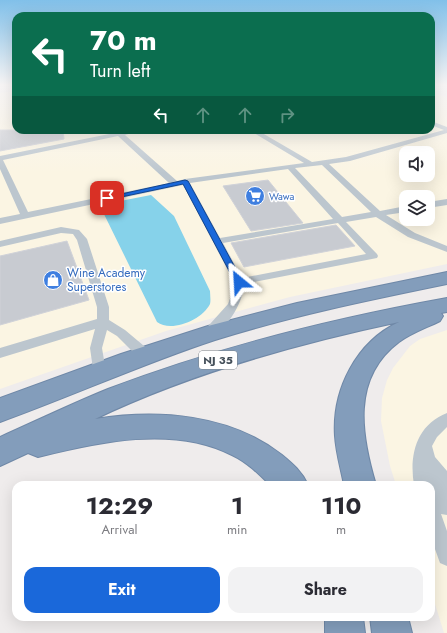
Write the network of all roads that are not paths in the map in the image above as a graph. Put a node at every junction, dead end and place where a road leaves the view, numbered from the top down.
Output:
1 (435, 125) edge
2 (447, 130) edge
3 (120, 134) joint
4 (259, 134) edge
5 (433, 134) edge
6 (435, 134) edge
7 (0, 159) edge
8 (324, 163) junction
9 (311, 164) junction
10 (290, 167) junction
11 (185, 181) junction
12 (174, 183) junction
13 (447, 202) edge
14 (435, 204) edge
15 (399, 210) edge
16 (378, 214) junction
17 (25, 216) junction
18 (340, 220) junction
19 (0, 221) edge
20 (42, 224) junction
21 (218, 241) junction
22 (0, 244) edge
23 (447, 249) edge
24 (447, 278) edge
25 (239, 282) junction
26 (447, 305) edge
27 (447, 310) edge
28 (103, 322) junction
29 (207, 334) junction
30 (0, 353) edge
31 (145, 355) junction
32 (99, 372) junction
33 (0, 410) edge
34 (447, 420) edge
35 (0, 452) edge
36 (426, 452) junction
37 (288, 481) edge
38 (359, 481) edge
39 (423, 481) edge
40 (433, 481) edge
41 (447, 485) edge
42 (435, 487) edge
43 (438, 510) edge
44 (447, 556) edge
45 (344, 621) edge
46 (390, 621) edge
47 (345, 633) edge
48 (392, 633) edge

1 - 2 lane
2 - 6 lane
3 - 7 lane
3 - 12 lane
4 - 9 lane
5 - 8 lane
7 - 17 lane
8 - 9 lane
8 - 16 lane
9 - 10 lane
10 - 11 lane
10 - 18 lane
11 - 12 lane
11 - 21 lane
12 - 20 lane
13 - 14 lane
15 - 16 lane
16 - 18 lane
16 - 23 lane
17 - 19 lane
17 - 20 lane
18 - 21 lane
18 - 25 lane
20 - 22 lane
20 - 28 lane
21 - 25 lane
24 - 29 highway, NJ 35
25 - 29 lane
26 - 35 highway, NJ 35
27 - 38 highway
28 - 30 lane
28 - 31 lane
28 - 32 lane
29 - 31 highway, NJ 35
31 - 32 highway, NJ 35
32 - 33 highway, NJ 35
34 - 36 lane
35 - 37 highway
36 - 39 lane
36 - 40 lane
36 - 41 lane
42 - 43 lane
43 - 44 lane
45 - 47 highway
46 - 48 highway

